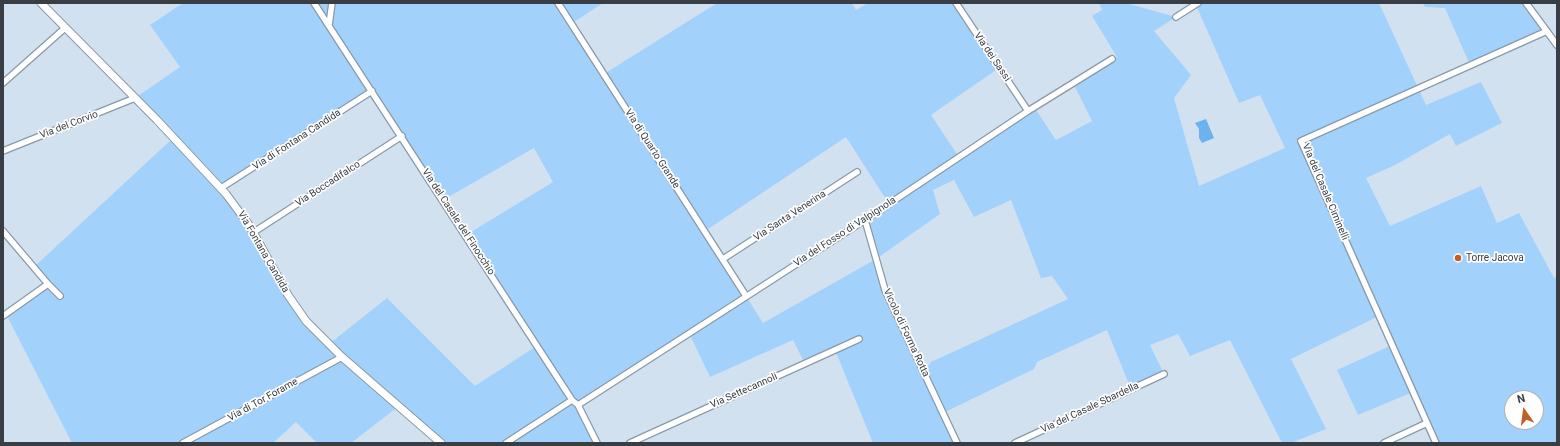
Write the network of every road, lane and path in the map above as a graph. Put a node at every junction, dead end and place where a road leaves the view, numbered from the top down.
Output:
1 (41, 3) edge
2 (314, 3) edge
3 (332, 3) edge
4 (558, 3) edge
5 (956, 3) edge
6 (1198, 3) edge
7 (1526, 3) edge
8 (1176, 17) dead end
9 (329, 25) junction
10 (65, 28) junction
11 (1547, 31) junction
12 (1557, 45) edge
13 (1112, 59) dead end
14 (3, 82) edge
15 (372, 91) junction
16 (135, 98) junction
17 (1028, 111) junction
18 (402, 136) junction
19 (3, 151) edge
20 (857, 172) dead end
21 (221, 188) junction
22 (865, 220) junction
23 (3, 231) edge
24 (254, 232) junction
25 (723, 259) junction
26 (48, 284) junction
27 (60, 296) dead end
28 (746, 296) junction
29 (3, 316) edge
30 (859, 339) dead end
31 (342, 357) junction
32 (1164, 374) dead end
33 (572, 400) junction
34 (578, 405) junction
35 (1427, 423) junction
36 (186, 442) edge
37 (441, 443) edge
38 (506, 443) edge
39 (597, 443) edge
40 (630, 443) edge
41 (957, 443) edge
42 (1015, 443) edge
43 (1384, 443) edge
44 (1436, 443) edge

1 - 10 main road, Via Fontana Candida
2 - 9 street, Via del Casale del Finocchio
3 - 9 street
4 - 25 street, Via di Quarto Grande
5 - 17 street, Via dei Sassi
6 - 8 street
7 - 11 street
9 - 15 street, Via del Casale del Finocchio
10 - 14 street
10 - 16 main road, Via Fontana Candida
11 - 12 street
11 - 35 street, Via del Casale Ciminelli
13 - 17 street, Via del Fosso di Valpignola
15 - 18 street, Via del Casale del Finocchio
15 - 21 street, Via di Fontana Candida
16 - 19 street, Via del Corvio
16 - 21 main road, Via Fontana Candida
17 - 22 street, Via del Fosso di Valpignola
18 - 24 street, Via Boccadifalco
18 - 33 street, Via del Casale del Finocchio
20 - 25 street, Via Santa Venerina
21 - 24 main road, Via Fontana Candida
22 - 28 street, Via del Fosso di Valpignola
22 - 41 street, Vicolo di Forma Rotta
23 - 26 street
24 - 31 main road, Via Fontana Candida
25 - 28 street, Via di Quarto Grande
26 - 27 street
26 - 29 street
28 - 34 street, Via del Fosso di Valpignola
30 - 40 street, Via Settecannoli
31 - 36 street, Via di Tor Forame
31 - 37 main road, Via Fontana Candida
32 - 42 street, Via del Casale Sbardella
33 - 34 street, Via del Casale del Finocchio
33 - 38 street
34 - 39 street, Via del Casale del Finocchio
35 - 43 street
35 - 44 street, Via del Casale Ciminelli

